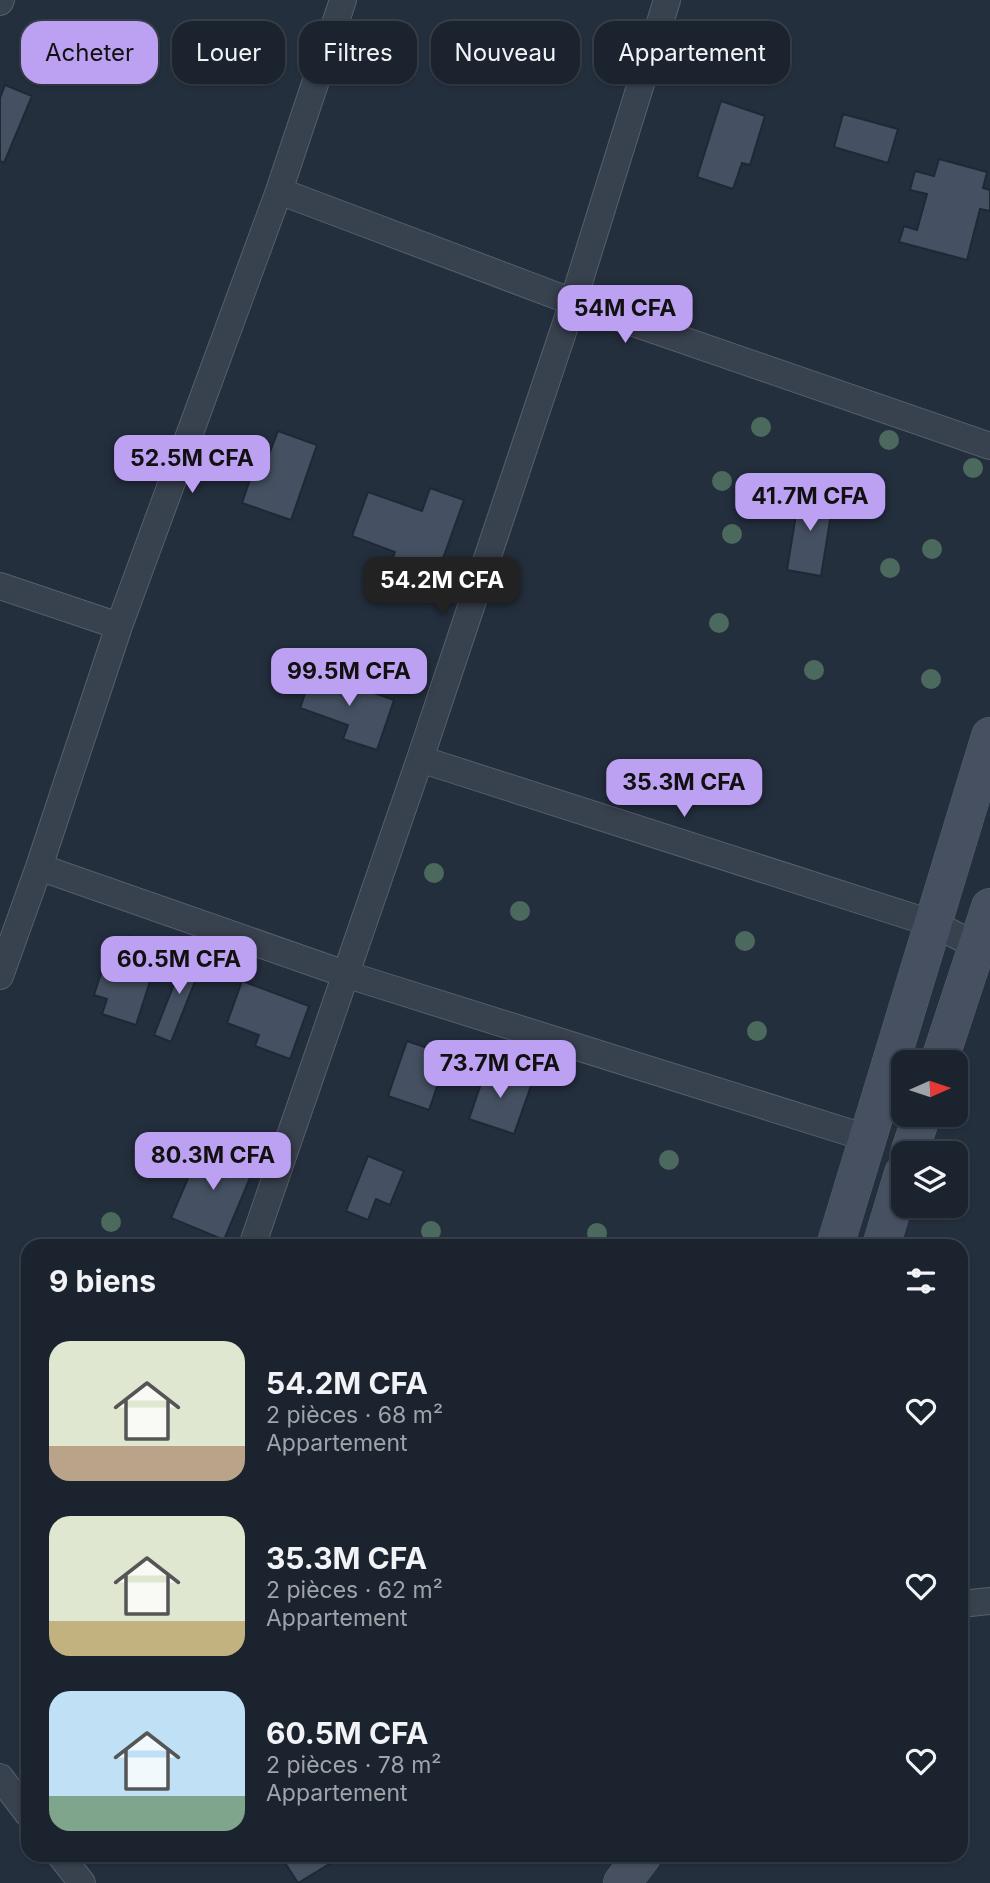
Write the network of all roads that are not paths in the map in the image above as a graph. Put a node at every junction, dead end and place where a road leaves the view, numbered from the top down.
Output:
1 (343, 0) edge
2 (667, 0) edge
3 (279, 191) junction
4 (573, 302) junction
5 (990, 446) edge
6 (0, 586) edge
7 (119, 626) junction
8 (990, 736) edge
9 (419, 759) junction
10 (39, 867) junction
11 (990, 907) edge
12 (933, 923) junction
13 (6, 937) edge
14 (977, 946) junction
15 (345, 974) junction
16 (0, 976) edge
17 (943, 1050) edge
18 (867, 1138) junction
19 (891, 1213) edge
20 (254, 1239) edge
21 (837, 1239) edge
22 (883, 1239) edge
23 (990, 1601) edge
24 (968, 1603) edge
25 (0, 1777) edge
26 (21, 1805) edge
27 (66, 1862) edge
28 (638, 1862) edge
29 (82, 1883) edge
30 (622, 1883) edge

1 - 3 street
2 - 4 street
3 - 4 street
3 - 7 street
4 - 5 street
4 - 9 street
6 - 7 street
7 - 10 street
8 - 12 main road
9 - 12 street
9 - 15 street
10 - 13 street
10 - 15 street
11 - 14 main road
12 - 14 street
12 - 18 main road
13 - 16 street
14 - 17 main road
15 - 18 street
15 - 20 street
18 - 21 main road
19 - 22 main road
23 - 24 street
25 - 26 street
27 - 29 street
28 - 30 main road

